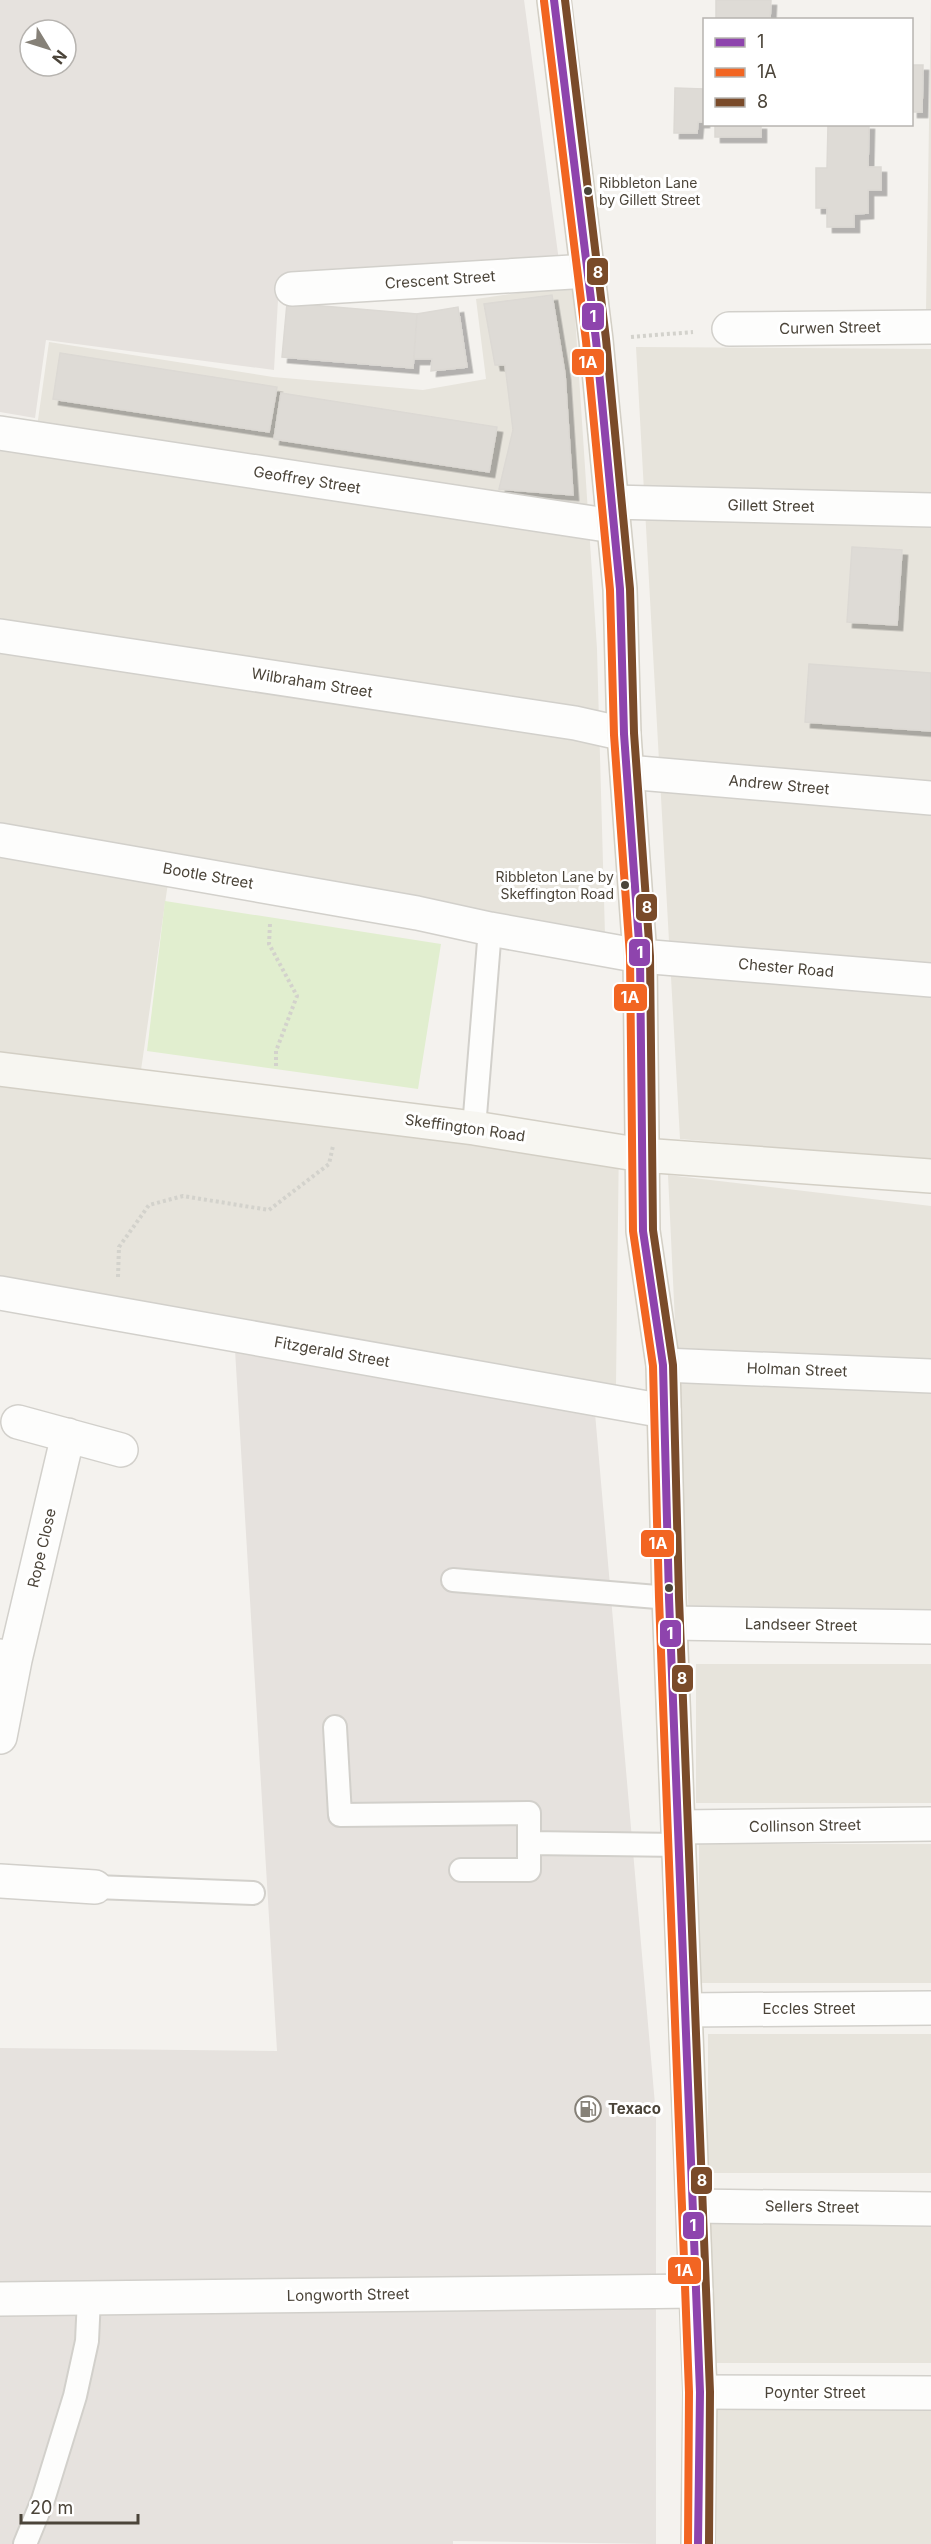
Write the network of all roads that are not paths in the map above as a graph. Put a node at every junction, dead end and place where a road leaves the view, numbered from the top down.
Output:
1 (554, 0) edge
2 (588, 271) junction
3 (292, 289) dead end
4 (931, 327) edge
5 (729, 329) road end
6 (0, 433) edge
7 (931, 510) edge
8 (613, 514) junction
9 (0, 636) edge
10 (624, 734) junction
11 (627, 772) junction
12 (931, 798) edge
13 (0, 840) edge
14 (490, 929) junction
15 (640, 956) junction
16 (931, 980) edge
17 (0, 1068) edge
18 (474, 1128) junction
19 (642, 1155) junction
20 (931, 1176) edge
21 (0, 1293) edge
22 (663, 1365) junction
23 (931, 1376) edge
24 (664, 1411) junction
25 (18, 1422) dead end
26 (68, 1435) junction
27 (121, 1450) dead end
28 (453, 1580) dead end
29 (671, 1611) junction
30 (931, 1627) edge
31 (8, 1658) edge
32 (335, 1727) dead end
33 (0, 1737) edge
34 (931, 1824) edge
35 (680, 1836) junction
36 (529, 1842) junction
37 (462, 1870) dead end
38 (0, 1881) edge
39 (95, 1887) joint
40 (253, 1893) dead end
41 (931, 2008) edge
42 (686, 2010) junction
43 (693, 2206) junction
44 (931, 2209) edge
45 (696, 2291) junction
46 (89, 2298) junction
47 (0, 2299) edge
48 (700, 2392) junction
49 (931, 2393) edge
50 (25, 2544) edge
51 (698, 2544) edge

1 - 2 main road
2 - 3 street, Crescent Street
2 - 8 main road
4 - 5 street, Curwen Street
6 - 8 street, Geoffrey Street
7 - 8 street, Gillett Street
8 - 10 main road
9 - 10 street, Wilbraham Street
10 - 11 main road
11 - 12 street, Andrew Street
11 - 15 main road
13 - 14 street, Bootle Street
14 - 15 street
14 - 18 lane
15 - 16 street, Chester Road
15 - 19 main road
17 - 18 main road, Skeffington Road
18 - 19 main road, Skeffington Road
19 - 20 main road, Skeffington Road
19 - 22 main road
21 - 24 street, Fitzgerald Street
22 - 23 street, Holman Street
22 - 24 main road
24 - 29 main road
25 - 26 street
26 - 27 street
26 - 31 street, Rope Close
28 - 29 lane
29 - 30 street, Landseer Street
29 - 35 main road
31 - 33 street, Rope Close
32 - 36 lane
34 - 35 street, Collinson Street
35 - 36 lane
35 - 42 main road
36 - 37 lane
38 - 39 street
39 - 40 lane
41 - 42 street, Eccles Street
42 - 43 main road
43 - 44 street, Sellers Street
43 - 45 main road
45 - 46 street, Longworth Street
45 - 48 main road
46 - 47 street, Longworth Street
46 - 50 lane
48 - 49 street, Poynter Street
48 - 51 main road

